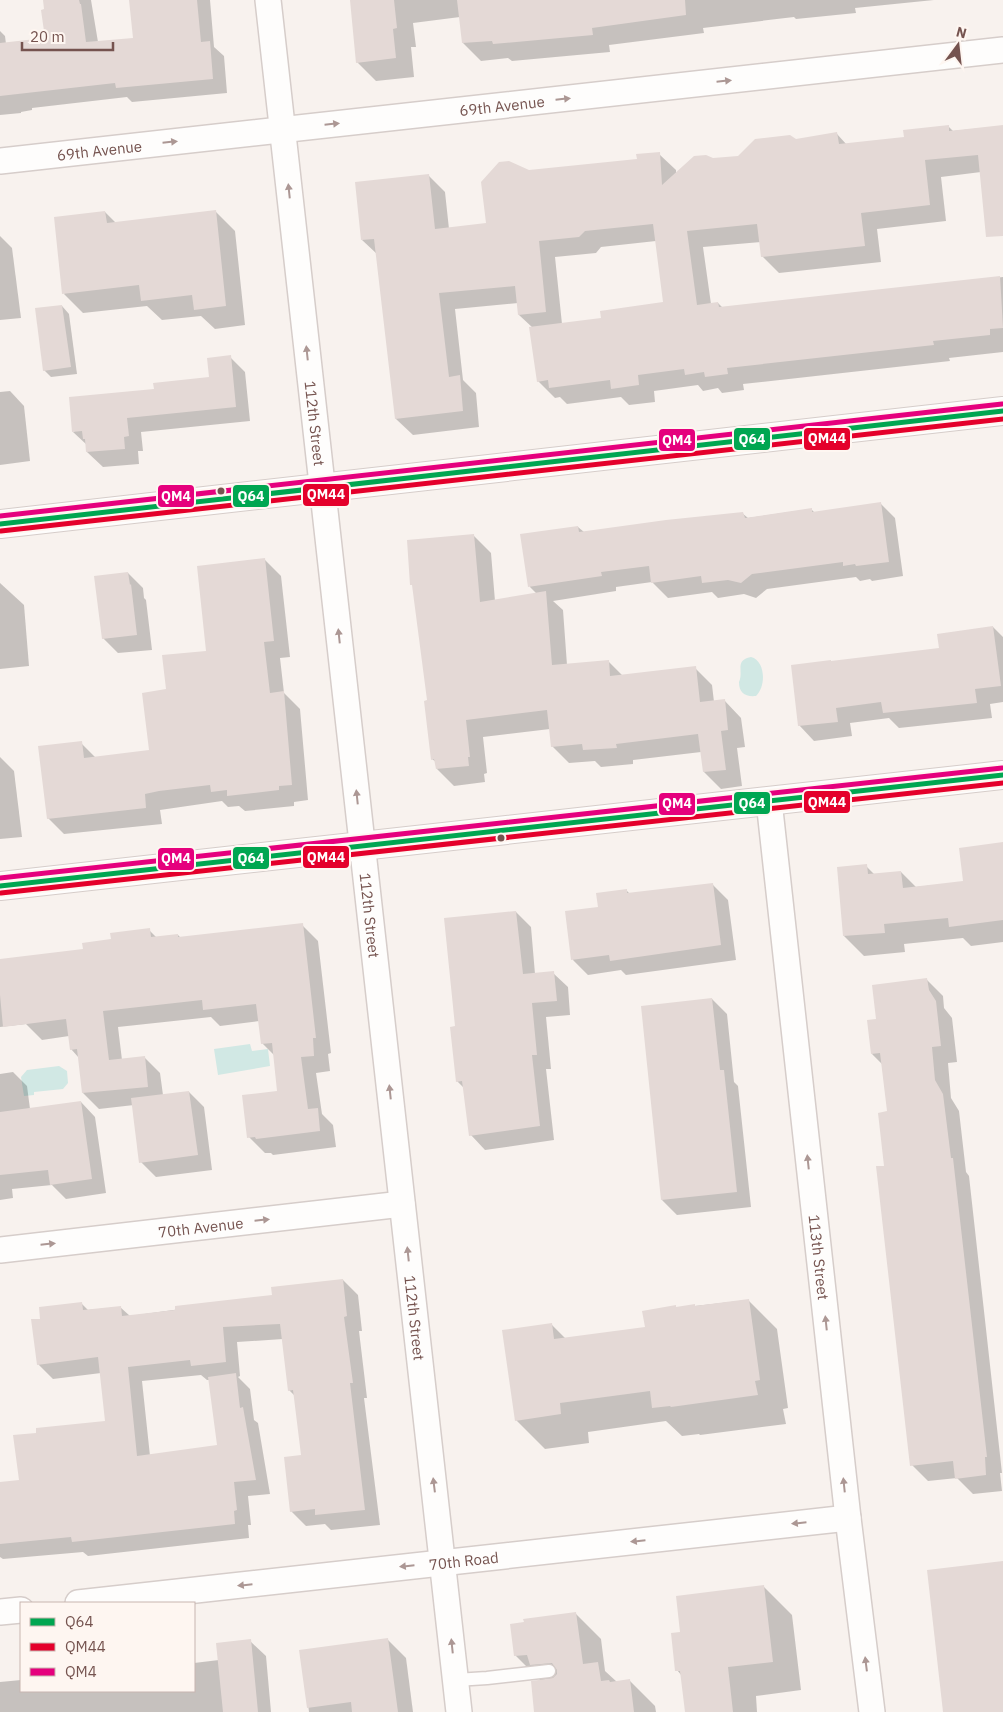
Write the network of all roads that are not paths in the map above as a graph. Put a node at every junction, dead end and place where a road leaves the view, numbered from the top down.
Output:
1 (268, 0) edge
2 (1003, 50) edge
3 (282, 130) junction
4 (0, 161) edge
5 (1003, 412) edge
6 (322, 488) junction
7 (0, 524) edge
8 (1003, 775) edge
9 (769, 801) junction
10 (362, 846) junction
11 (0, 886) edge
12 (402, 1204) junction
13 (0, 1250) edge
14 (848, 1518) junction
15 (443, 1563) junction
16 (87, 1602) edge
17 (20, 1610) edge
18 (0, 1612) edge
19 (549, 1670) dead end
20 (456, 1680) junction
21 (459, 1712) edge
22 (872, 1712) edge

1 - 3 street, 112th Street
3 -> 2 street, 69th Avenue
4 -> 3 street, 69th Avenue
6 -> 3 street, 112th Street
5 - 6 street
6 - 7 street
10 -> 6 street, 112th Street
8 - 9 street
9 - 10 street
14 -> 9 street, 113th Street
10 - 11 street
12 -> 10 street, 112th Street
13 -> 12 street, 70th Avenue
15 -> 12 street, 112th Street
14 -> 15 street, 70th Road
22 -> 14 street, 113th Street
15 -> 16 street, 70th Road
20 -> 15 street, 112th Street
17 - 18 street
19 - 20 lane
20 - 21 street, 112th Street

